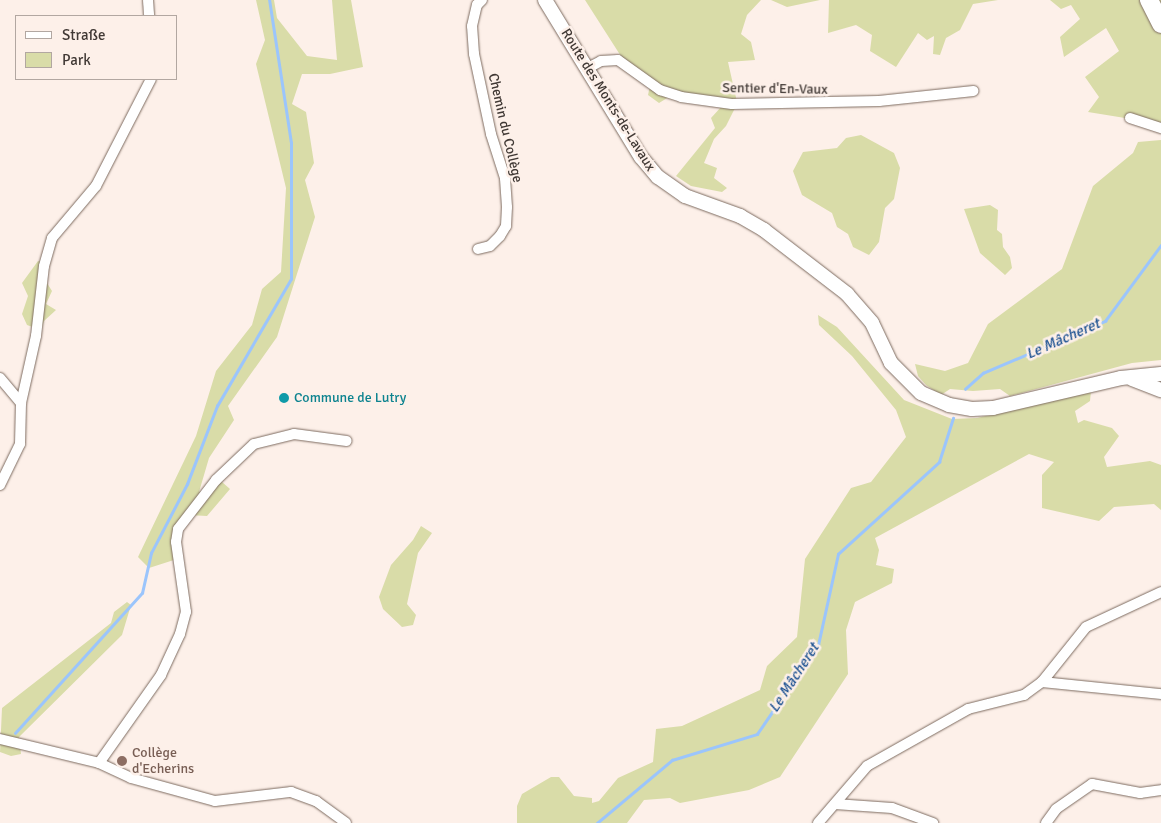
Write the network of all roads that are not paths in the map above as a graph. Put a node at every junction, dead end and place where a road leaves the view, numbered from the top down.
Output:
1 (148, 0) edge
2 (482, 0) edge
3 (545, 0) edge
4 (1149, 0) edge
5 (149, 15) edge
6 (1161, 24) edge
7 (588, 68) junction
8 (150, 80) edge
9 (973, 91) dead end
10 (1130, 118) dead end
11 (1161, 128) edge
12 (478, 249) dead end
13 (1161, 374) edge
14 (0, 378) edge
15 (1131, 378) junction
16 (1161, 390) edge
17 (21, 403) junction
18 (347, 441) dead end
19 (0, 485) edge
20 (1161, 592) edge
21 (1042, 682) junction
22 (1161, 694) edge
23 (0, 739) edge
24 (99, 763) junction
25 (1161, 790) edge
26 (835, 804) junction
27 (346, 823) edge
28 (818, 823) edge
29 (933, 823) edge
30 (1046, 823) edge

1 - 5 street
2 - 12 street, Chemin du Collège
3 - 7 street, Route des Monts-de-Lavaux
4 - 6 highway
7 - 9 street, Sentier d'En-Vaux
7 - 15 street, Route des Monts-de-Lavaux
8 - 17 street
10 - 11 street
13 - 15 street, Route des Monts-de-Lavaux
14 - 17 street
15 - 16 street
17 - 19 street
18 - 24 street
20 - 21 street
21 - 22 street
21 - 26 street
23 - 24 street
24 - 27 street
25 - 30 street
26 - 28 street
26 - 29 street

